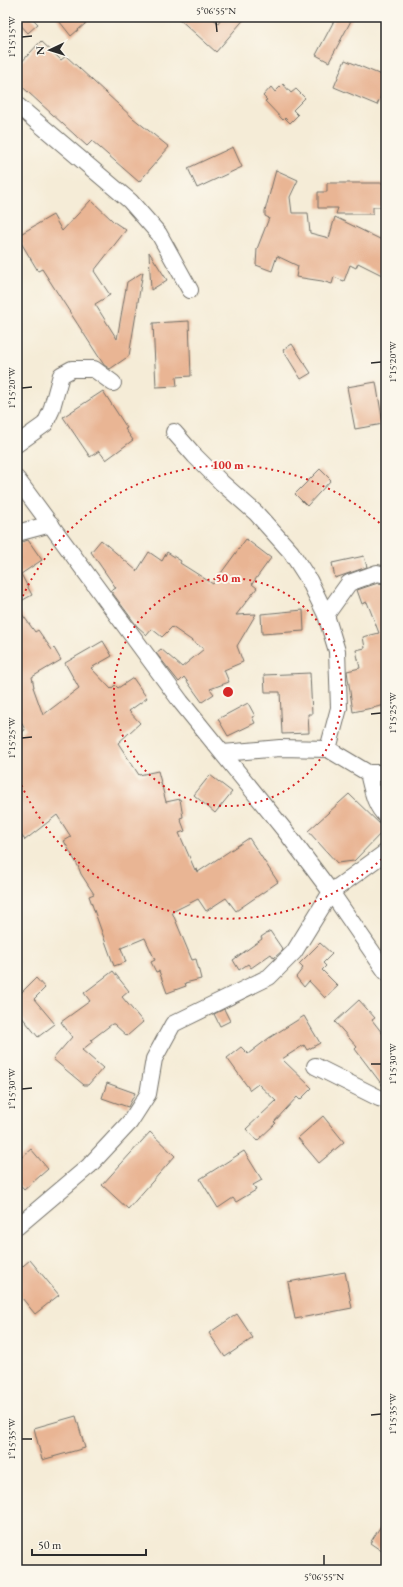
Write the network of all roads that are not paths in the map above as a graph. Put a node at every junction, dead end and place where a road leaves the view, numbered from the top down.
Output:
1 (17, 105) edge
2 (190, 290) dead end
3 (113, 383) dead end
4 (174, 432) dead end
5 (17, 444) edge
6 (17, 479) edge
7 (50, 524) junction
8 (17, 533) edge
9 (386, 575) edge
10 (326, 615) junction
11 (328, 749) junction
12 (223, 753) junction
13 (368, 773) junction
14 (386, 773) edge
15 (386, 816) edge
16 (386, 852) edge
17 (331, 892) junction
18 (386, 972) edge
19 (315, 1066) dead end
20 (386, 1100) edge
21 (17, 1227) edge

1 - 2 street
3 - 5 street
4 - 10 street
6 - 7 street
7 - 8 street
7 - 12 street
9 - 10 street
10 - 11 street
11 - 12 street
11 - 13 street
12 - 17 street
13 - 14 street
13 - 15 street
16 - 17 street
17 - 18 street
17 - 21 street
19 - 20 street

